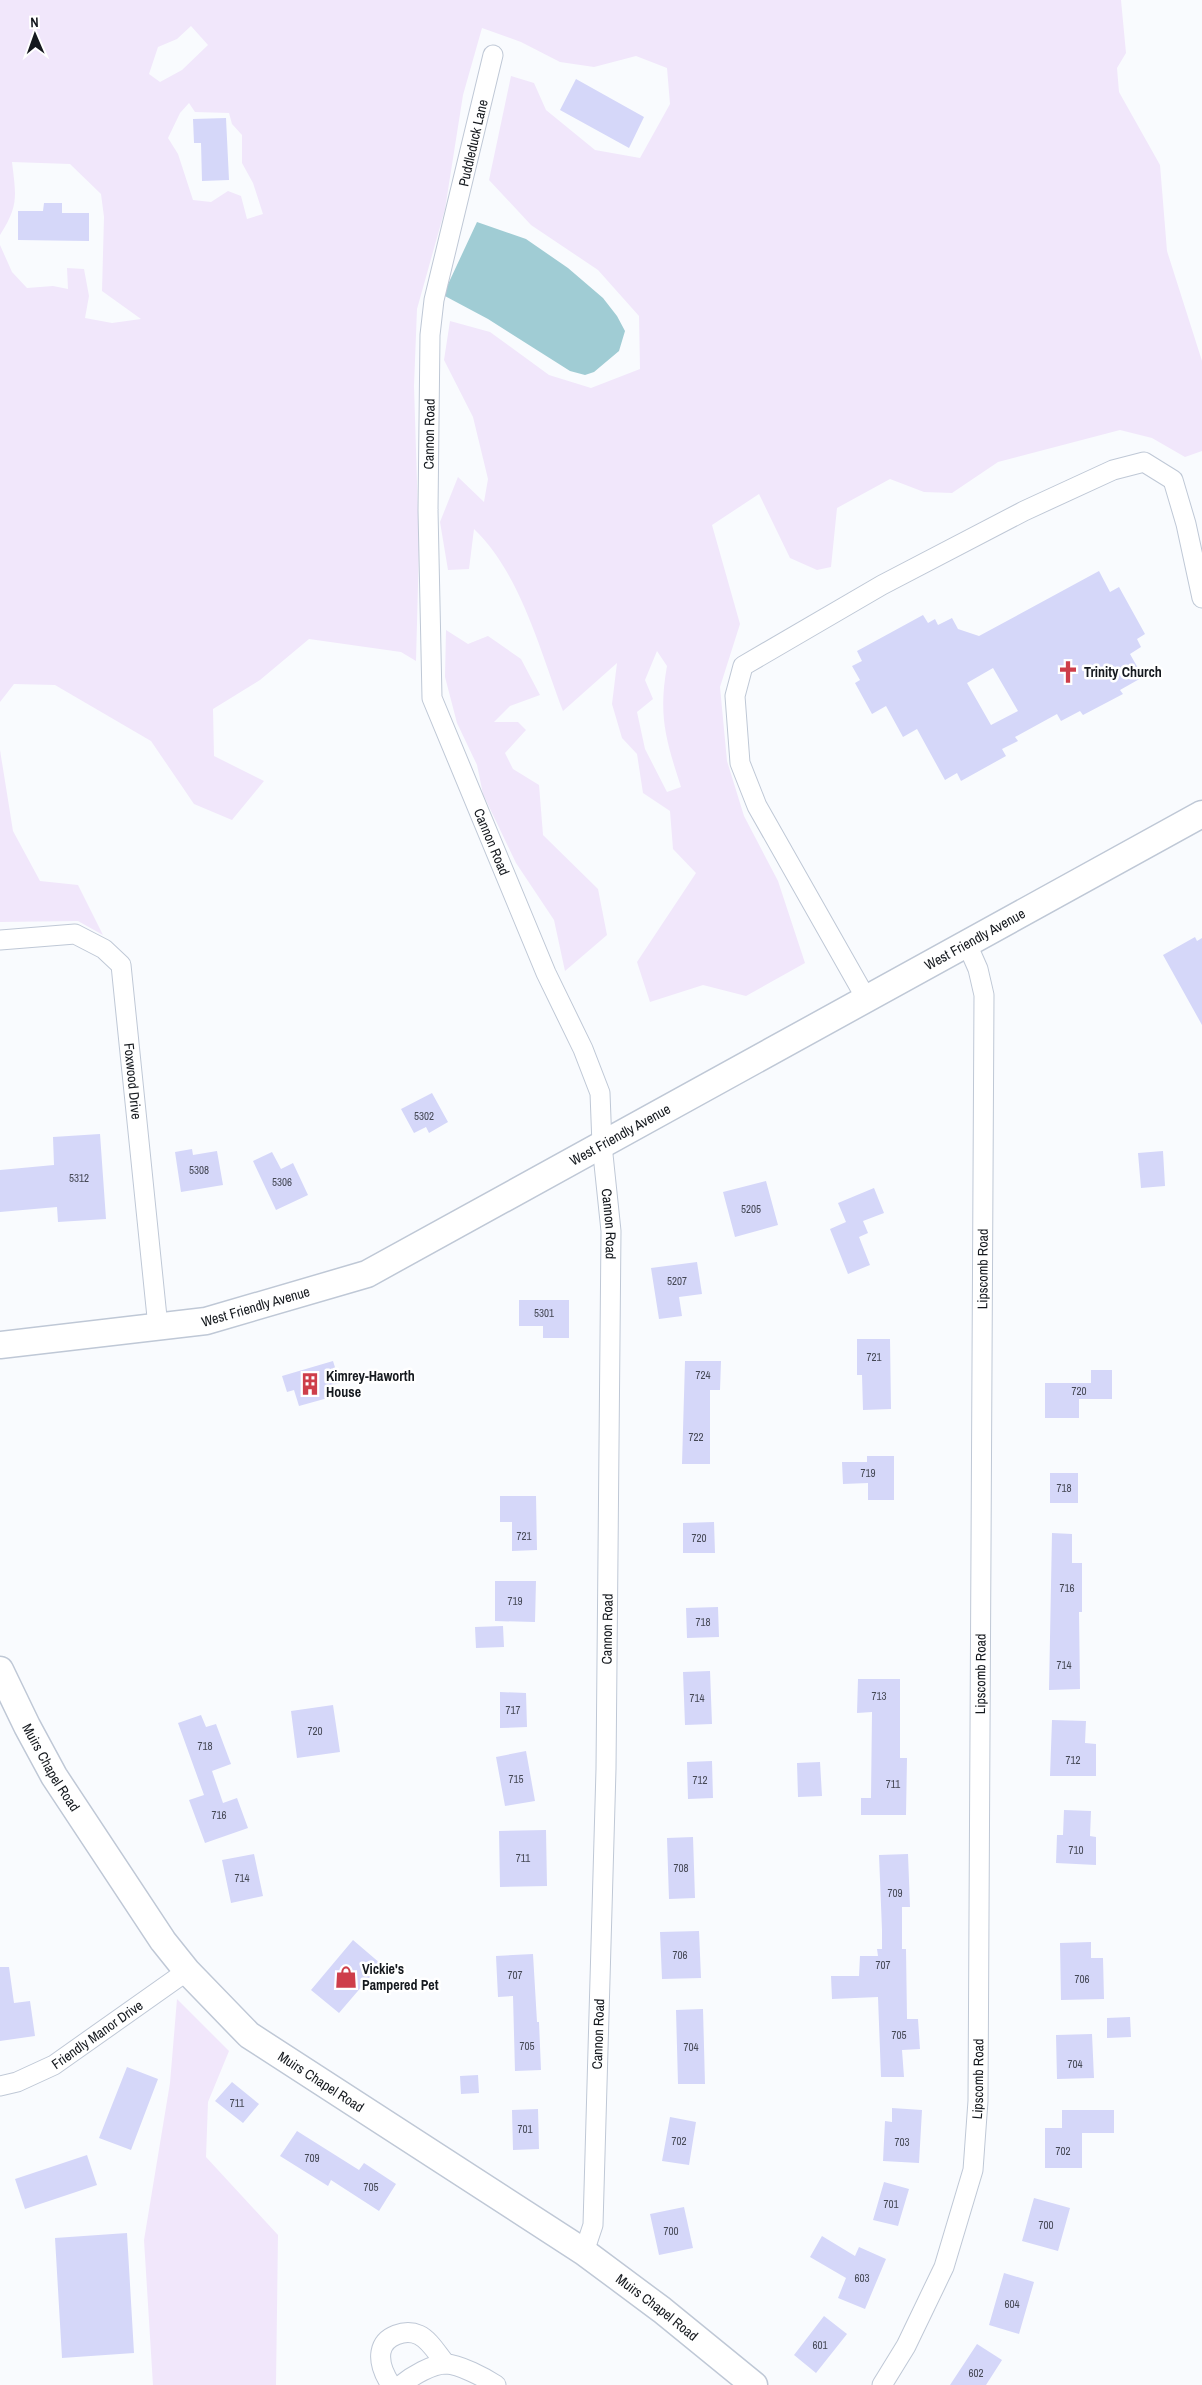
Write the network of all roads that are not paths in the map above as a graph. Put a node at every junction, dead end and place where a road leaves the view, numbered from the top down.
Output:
1 (493, 54) dead end
2 (452, 231) joint
3 (1202, 598) edge
4 (1202, 814) edge
5 (0, 940) edge
6 (967, 944) junction
7 (867, 1000) junction
8 (602, 1145) junction
9 (158, 1326) junction
10 (0, 1345) edge
11 (0, 1670) edge
12 (187, 1971) junction
13 (0, 2086) edge
14 (584, 2252) junction
15 (446, 2364) junction
16 (391, 2385) edge
17 (401, 2385) edge
18 (496, 2385) edge
19 (754, 2385) edge
20 (882, 2385) edge

1 - 2 street, Puddleduck Lane
2 - 8 street, Cannon Road
3 - 7 street
4 - 6 main road, West Friendly Avenue
5 - 9 street, Foxwood Drive
6 - 7 main road, West Friendly Avenue
6 - 20 street, Lipscomb Road
7 - 8 main road, West Friendly Avenue
8 - 9 main road, West Friendly Avenue
8 - 14 street, Cannon Road
9 - 10 main road, West Friendly Avenue
11 - 12 main road, Muirs Chapel Road
12 - 13 street, Friendly Manor Drive
12 - 14 main road, Muirs Chapel Road
14 - 19 main road, Muirs Chapel Road
15 - 16 street
15 - 17 street
15 - 18 street

